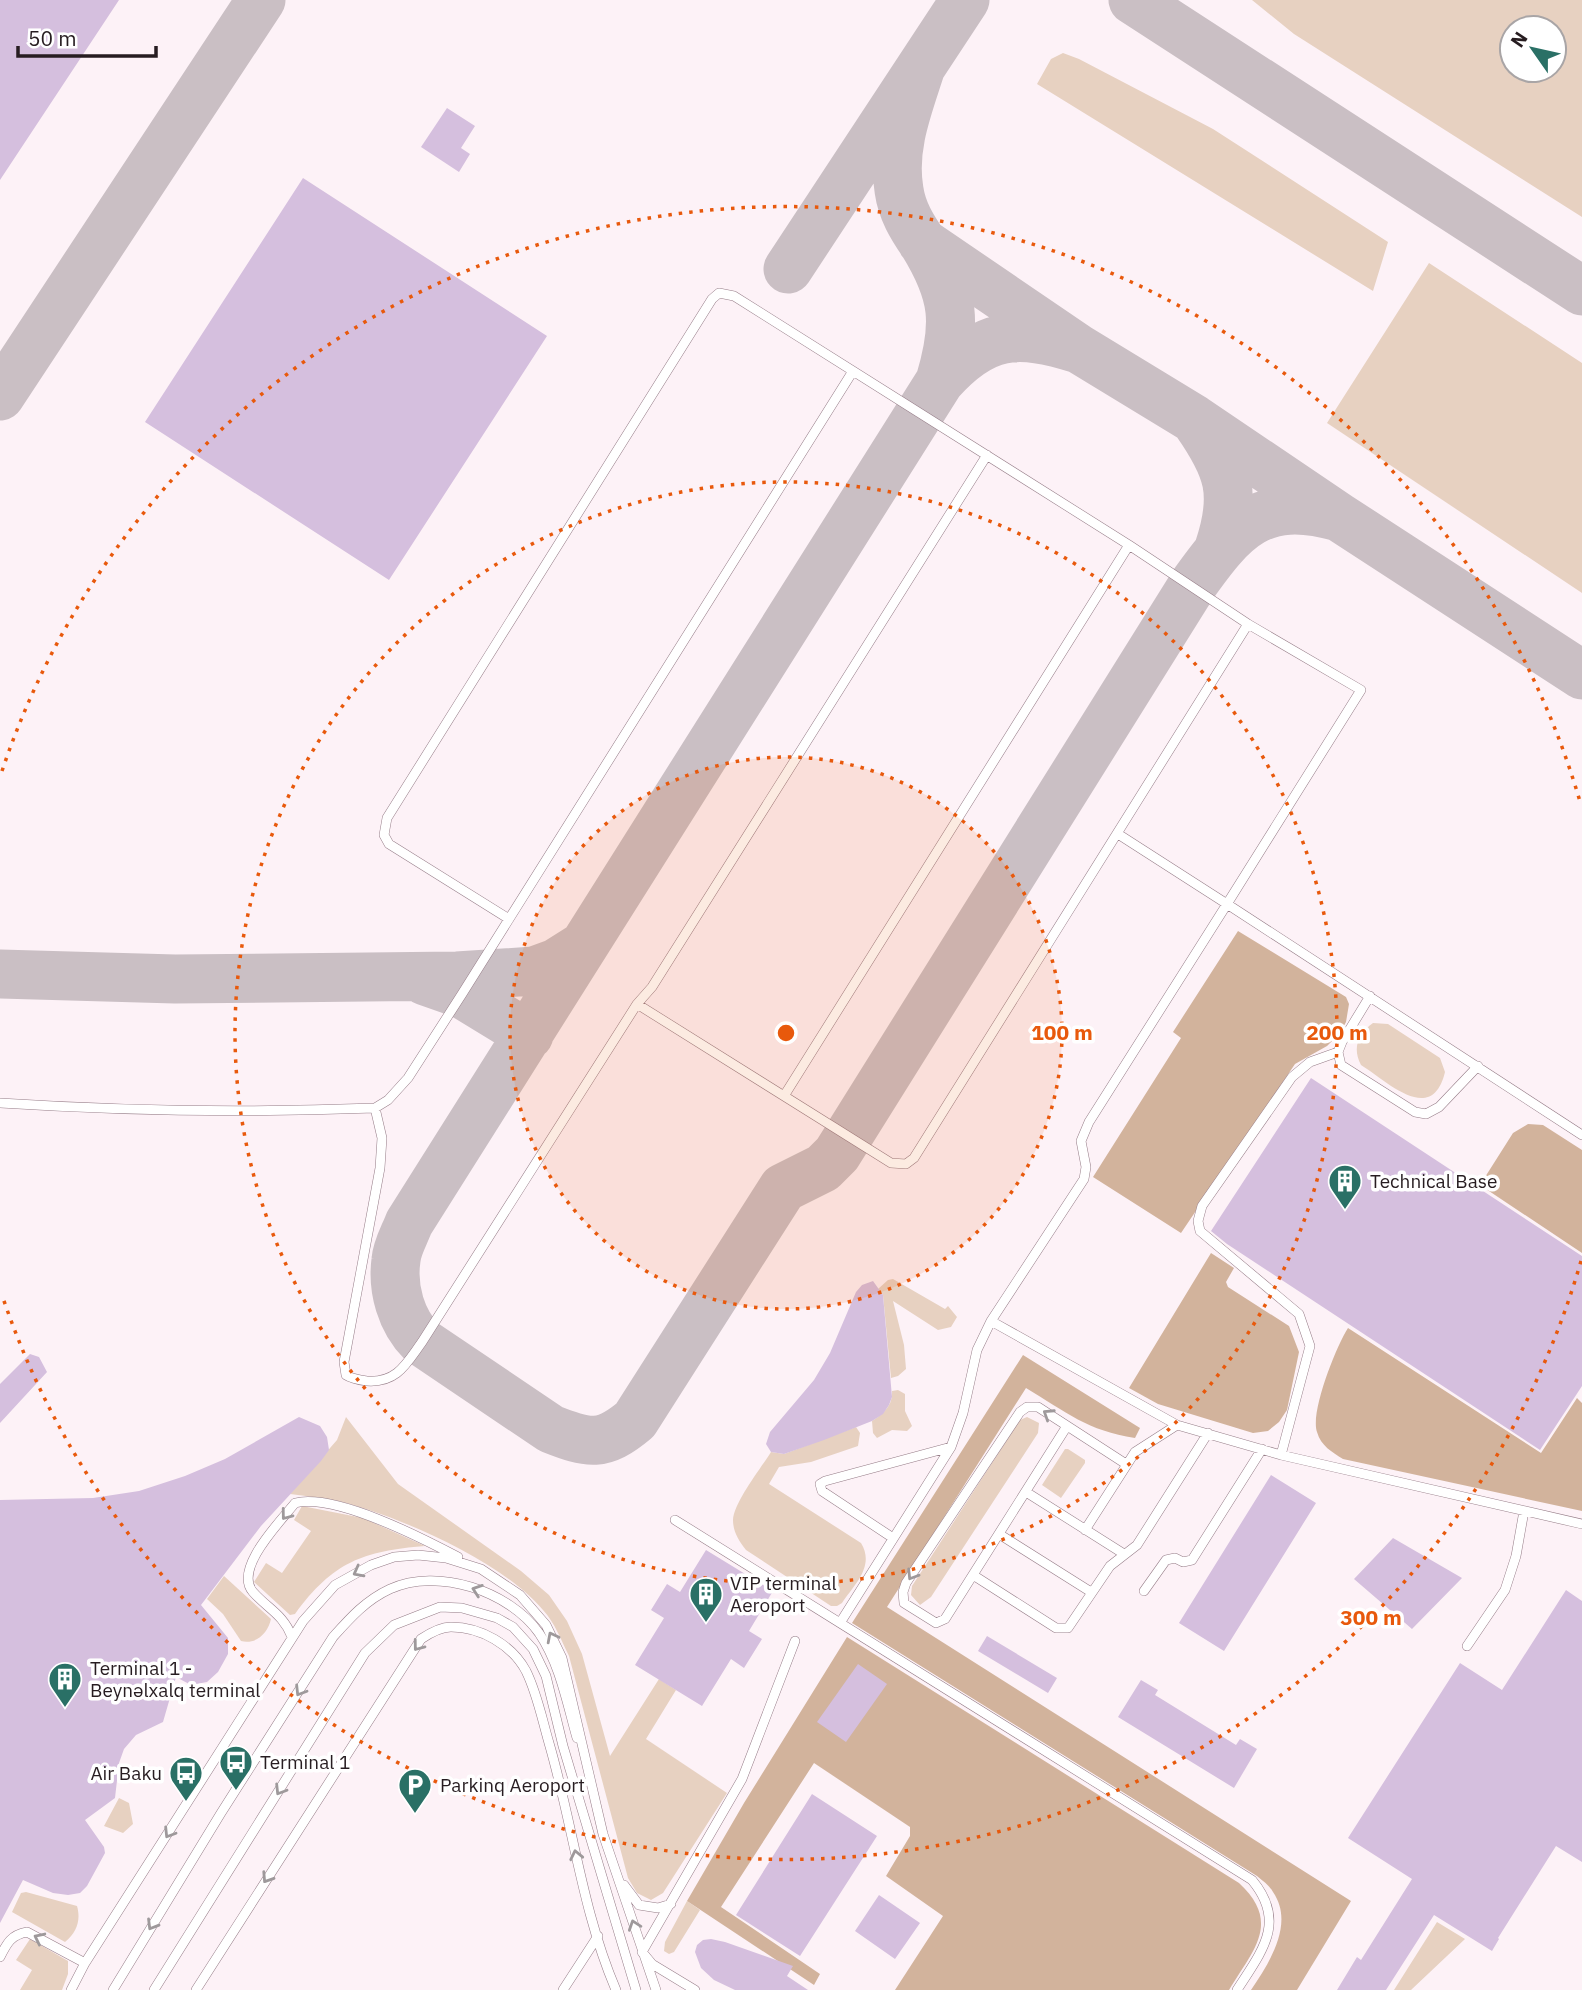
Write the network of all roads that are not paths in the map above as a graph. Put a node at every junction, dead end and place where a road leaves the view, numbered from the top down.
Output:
1 (853, 371) junction
2 (987, 455) junction
3 (1129, 545) junction
4 (1248, 624) junction
5 (1118, 834) junction
6 (1227, 904) junction
7 (509, 919) junction
8 (1370, 996) junction
9 (637, 1004) junction
10 (1338, 1052) junction
11 (1478, 1066) junction
12 (784, 1096) junction
13 (0, 1103) edge
14 (374, 1108) junction
15 (1582, 1135) edge
16 (991, 1321) junction
17 (1177, 1424) junction
18 (1067, 1426) junction
19 (1208, 1433) junction
20 (951, 1447) junction
21 (1262, 1449) junction
22 (1281, 1455) junction
23 (1126, 1464) junction
24 (1026, 1492) junction
25 (1524, 1511) junction
26 (675, 1520) dead end
27 (1582, 1524) edge
28 (1085, 1530) junction
29 (999, 1534) junction
30 (893, 1538) junction
31 (1124, 1554) junction
32 (481, 1569) junction
33 (973, 1575) junction
34 (1144, 1591) dead end
35 (1091, 1592) junction
36 (840, 1623) junction
37 (292, 1637) junction
38 (795, 1641) dead end
39 (1467, 1646) dead end
40 (603, 1835) junction
41 (618, 1875) junction
42 (671, 1904) junction
43 (598, 1936) junction
44 (642, 1952) junction
45 (0, 1956) edge
46 (85, 1964) junction
47 (71, 1990) edge
48 (113, 1990) edge
49 (154, 1990) edge
50 (197, 1990) edge
51 (564, 1990) edge
52 (616, 1990) edge
53 (636, 1990) edge
54 (656, 1990) edge
55 (695, 1990) edge
56 (1237, 1990) edge

1 - 2 lane
1 - 7 lane
1 - 7 lane
2 - 3 lane
2 - 9 lane
3 - 4 lane
3 - 12 lane
4 - 5 lane
4 - 6 lane
5 - 6 lane
5 - 12 lane
6 - 8 lane
6 - 16 lane
7 - 14 lane
8 - 10 lane
8 - 11 lane
9 - 12 lane
9 - 14 lane
10 - 11 lane
10 - 22 lane
11 - 15 lane
13 - 14 lane
16 - 17 lane
16 - 20 lane
17 - 19 lane
17 - 23 lane
18 - 23 lane
18 - 24 lane
18 -> 33 lane
19 - 21 lane
19 - 31 lane
20 - 30 lane
20 - 30 lane
21 - 22 lane
21 - 34 lane
22 - 25 lane
23 - 28 lane
24 - 28 lane
24 - 29 lane
25 - 27 lane
25 - 39 lane
26 - 36 lane
28 - 31 lane
29 - 33 lane
29 - 35 lane
30 - 36 lane
31 - 35 lane
32 -> 37 lane
32 -> 37 lane
40 -> 32 lane
33 - 35 lane
36 - 56 lane
37 -> 46 lane
38 - 42 lane
40 - 41 lane
40 -> 48 lane
41 - 42 lane
44 -> 41 lane
42 - 44 lane
43 -> 50 lane
43 - 51 lane
43 - 52 lane
44 - 54 lane
44 - 55 lane
46 -> 45 lane
46 - 47 lane
53 -> 49 lane

